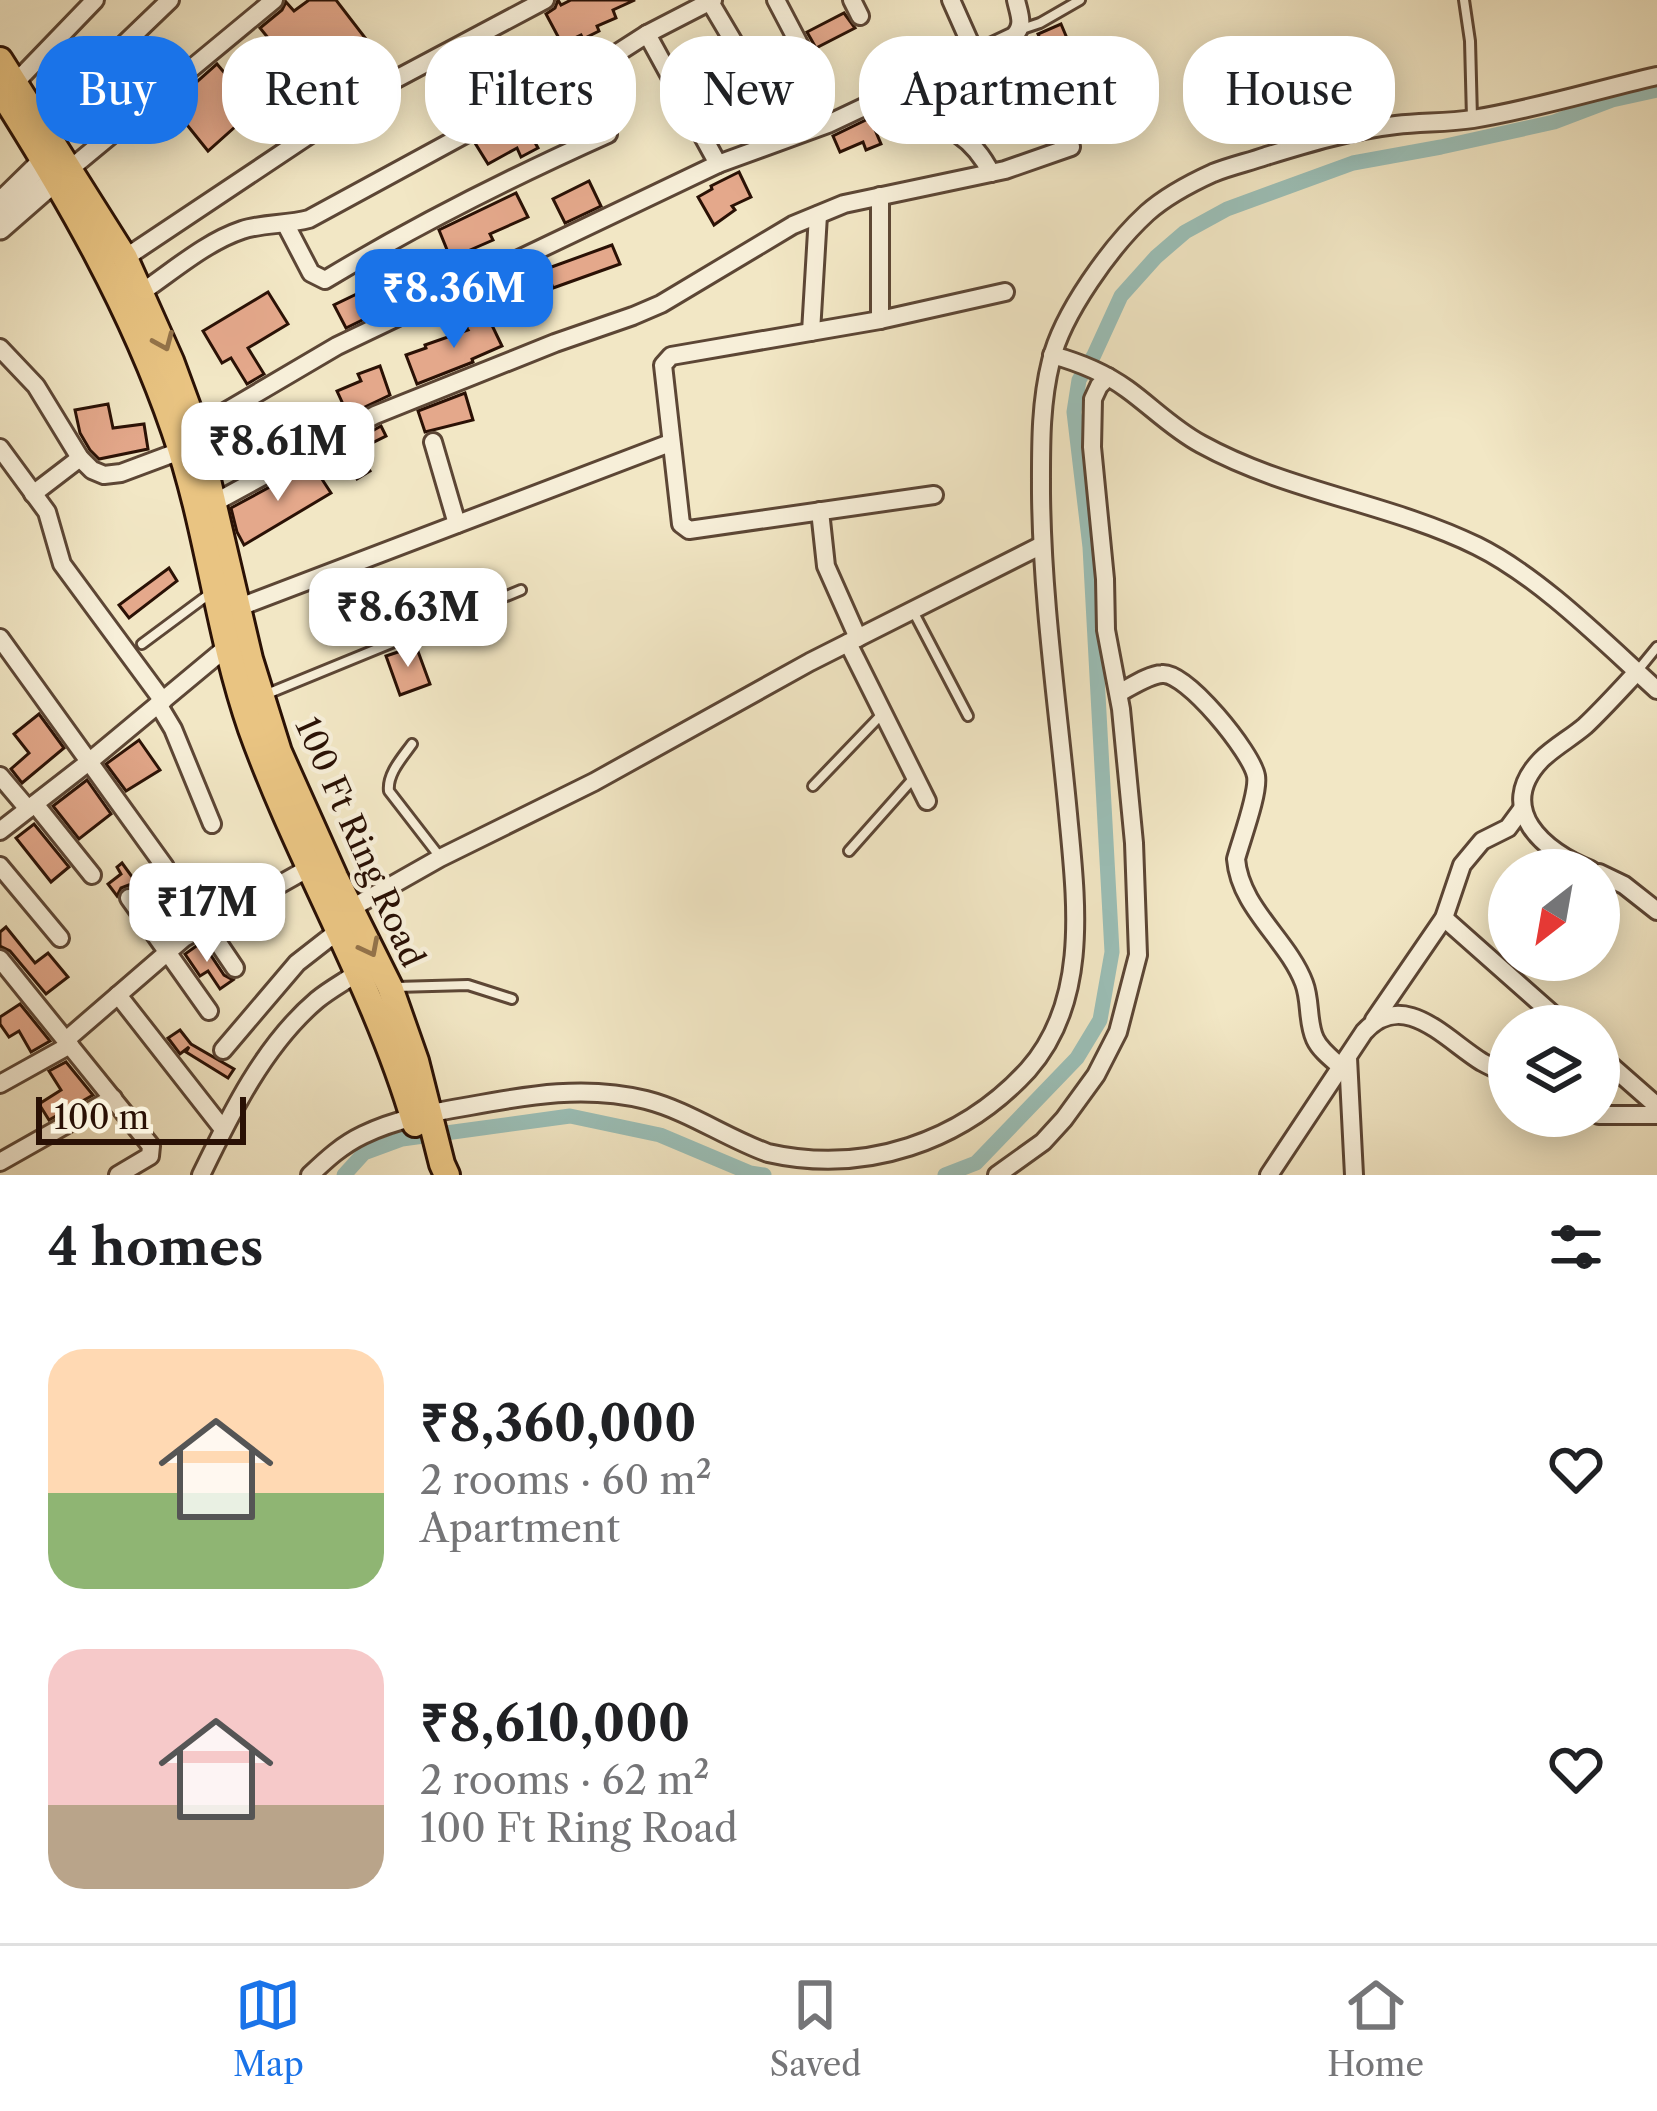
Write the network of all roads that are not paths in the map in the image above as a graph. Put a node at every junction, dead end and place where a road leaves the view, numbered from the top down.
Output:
1 (95, 0) edge
2 (170, 0) edge
3 (274, 0) edge
4 (545, 0) edge
5 (776, 0) edge
6 (951, 0) edge
7 (1016, 0) edge
8 (1080, 0) edge
9 (1464, 0) edge
10 (711, 1) edge
11 (1021, 30) junction
12 (647, 34) junction
13 (133, 36) edge
14 (731, 36) edge
15 (795, 36) edge
16 (967, 36) edge
17 (1014, 36) edge
18 (636, 41) edge
19 (0, 60) edge
20 (1657, 76) edge
21 (8, 86) edge
22 (859, 109) edge
23 (36, 117) edge
24 (1472, 119) junction
25 (49, 144) edge
26 (447, 144) edge
27 (586, 144) edge
28 (969, 144) edge
29 (1071, 147) dead end
30 (718, 164) junction
31 (56, 166) junction
32 (991, 173) junction
33 (880, 196) junction
34 (0, 204) edge
35 (818, 214) junction
36 (286, 225) junction
37 (0, 227) edge
38 (124, 258) junction
39 (142, 292) junction
40 (1005, 292) dead end
41 (880, 320) junction
42 (811, 332) junction
43 (0, 348) edge
44 (1057, 356) junction
45 (1104, 375) junction
46 (196, 429) junction
47 (433, 442) dead end
48 (670, 442) junction
49 (0, 448) edge
50 (180, 451) junction
51 (80, 458) junction
52 (33, 494) junction
53 (934, 495) dead end
54 (214, 503) junction
55 (820, 511) junction
56 (457, 524) junction
57 (1042, 545) junction
58 (520, 590) dead end
59 (214, 592) junction
60 (237, 608) junction
61 (913, 610) junction
62 (0, 638) edge
63 (853, 640) junction
64 (142, 644) dead end
65 (226, 647) junction
66 (1657, 647) edge
67 (1637, 672) junction
68 (1657, 690) edge
69 (1119, 693) junction
70 (252, 699) junction
71 (160, 702) junction
72 (883, 713) junction
73 (968, 716) dead end
74 (412, 744) dead end
75 (90, 761) junction
76 (0, 776) edge
77 (915, 778) junction
78 (813, 786) dead end
79 (926, 801) dead end
80 (32, 806) junction
81 (1522, 809) junction
82 (212, 824) dead end
83 (0, 831) edge
84 (1551, 849) edge
85 (849, 851) dead end
86 (440, 858) junction
87 (0, 866) edge
88 (165, 867) dead end
89 (309, 868) junction
90 (92, 875) dead end
91 (1620, 883) edge
92 (129, 898) dead end
93 (1657, 911) edge
94 (1444, 918) junction
95 (344, 920) junction
96 (206, 926) junction
97 (60, 938) dead end
98 (168, 951) junction
99 (0, 959) edge
100 (236, 968) dead end
101 (357, 973) junction
102 (390, 987) junction
103 (118, 995) junction
104 (512, 999) dead end
105 (1542, 1005) edge
106 (209, 1011) dead end
107 (1373, 1021) junction
108 (68, 1042) junction
109 (223, 1050) dead end
110 (1344, 1062) junction
111 (1488, 1066) edge
112 (1620, 1075) edge
113 (0, 1084) edge
114 (113, 1098) junction
115 (1657, 1110) edge
116 (1620, 1113) edge
117 (423, 1122) junction
118 (223, 1129) junction
119 (0, 1162) edge
120 (437, 1170) edge
121 (118, 1175) edge
122 (201, 1175) edge
123 (310, 1175) edge
124 (997, 1175) edge
125 (1269, 1175) edge
126 (1354, 1175) edge

1 - 21 street
2 - 13 street
3 - 31 street
4 - 38 street
5 - 15 street
6 - 16 street
7 - 11 street
8 - 11 lane
9 - 24 lane
10 - 12 street
10 - 14 street
11 - 17 street
12 - 18 street
12 - 30 street
19 - 21 main road, 100 Ft Ring Road
20 - 24 street
21 - 23 main road, 100 Ft Ring Road
21 - 31 main road, 100 Ft Ring Road
22 - 30 street
24 - 44 street
25 - 31 main road, 100 Ft Ring Road
26 - 36 street
27 - 36 street
28 - 32 street
29 - 32 street
30 - 46 street
31 - 34 street
31 - 37 street
31 - 38 main road, 100 Ft Ring Road
31 - 50 main road, 100 Ft Ring Road
32 - 33 street
33 - 35 street
33 - 41 street
35 - 42 street
35 - 54 street
36 - 39 street
38 - 39 main road, 100 Ft Ring Road
39 -> 46 main road, 100 Ft Ring Road
40 - 41 street
41 - 42 street
42 - 48 street
43 - 51 street
44 - 45 street
44 - 57 street
45 - 67 street
45 - 69 street
46 - 54 main road, 100 Ft Ring Road
47 - 56 street
48 - 55 street
48 - 56 street
49 - 52 street
50 - 51 street
50 - 59 main road, 100 Ft Ring Road
51 - 52 street
52 - 71 street
53 - 55 street
54 - 60 main road, 100 Ft Ring Road
55 - 63 street
56 - 60 street
57 - 61 street
57 - 117 street
58 - 70 lane
59 - 64 lane
59 - 65 main road, 100 Ft Ring Road
60 - 70 main road, 100 Ft Ring Road
61 - 63 street
61 - 73 lane
62 - 75 street
63 - 72 street
63 - 86 street
65 - 70 main road, 100 Ft Ring Road
65 - 71 street
66 - 67 lane
67 - 68 street
67 - 81 street
69 - 110 street
69 - 124 street
70 - 89 main road, 100 Ft Ring Road
70 - 95 main road, 100 Ft Ring Road
71 - 75 street
71 - 82 street
72 - 77 street
72 - 78 lane
74 - 86 lane
75 - 80 street
75 - 88 street
76 - 80 street
77 - 79 street
77 - 85 lane
80 - 83 street
80 - 90 street
81 - 84 street
81 - 94 street
86 - 95 street
87 - 97 street
89 - 95 main road, 100 Ft Ring Road
89 - 96 street
91 - 93 street
92 - 98 street
94 - 105 street
94 - 107 street
95 - 101 main road, 100 Ft Ring Road
95 -> 102 main road, 100 Ft Ring Road
95 - 109 street
96 - 98 street
96 - 100 street
98 - 103 street
98 - 106 street
99 - 108 street
101 - 117 main road, 100 Ft Ring Road
101 - 118 street
102 - 104 lane
102 - 117 main road, 100 Ft Ring Road
103 - 108 street
103 - 118 street
107 - 110 street
107 - 111 street
108 - 113 street
108 - 114 street
110 - 125 street
110 - 126 street
112 - 115 street
114 - 119 street
114 - 121 street
115 - 116 street
117 - 120 main road
117 - 123 street
118 - 122 street

